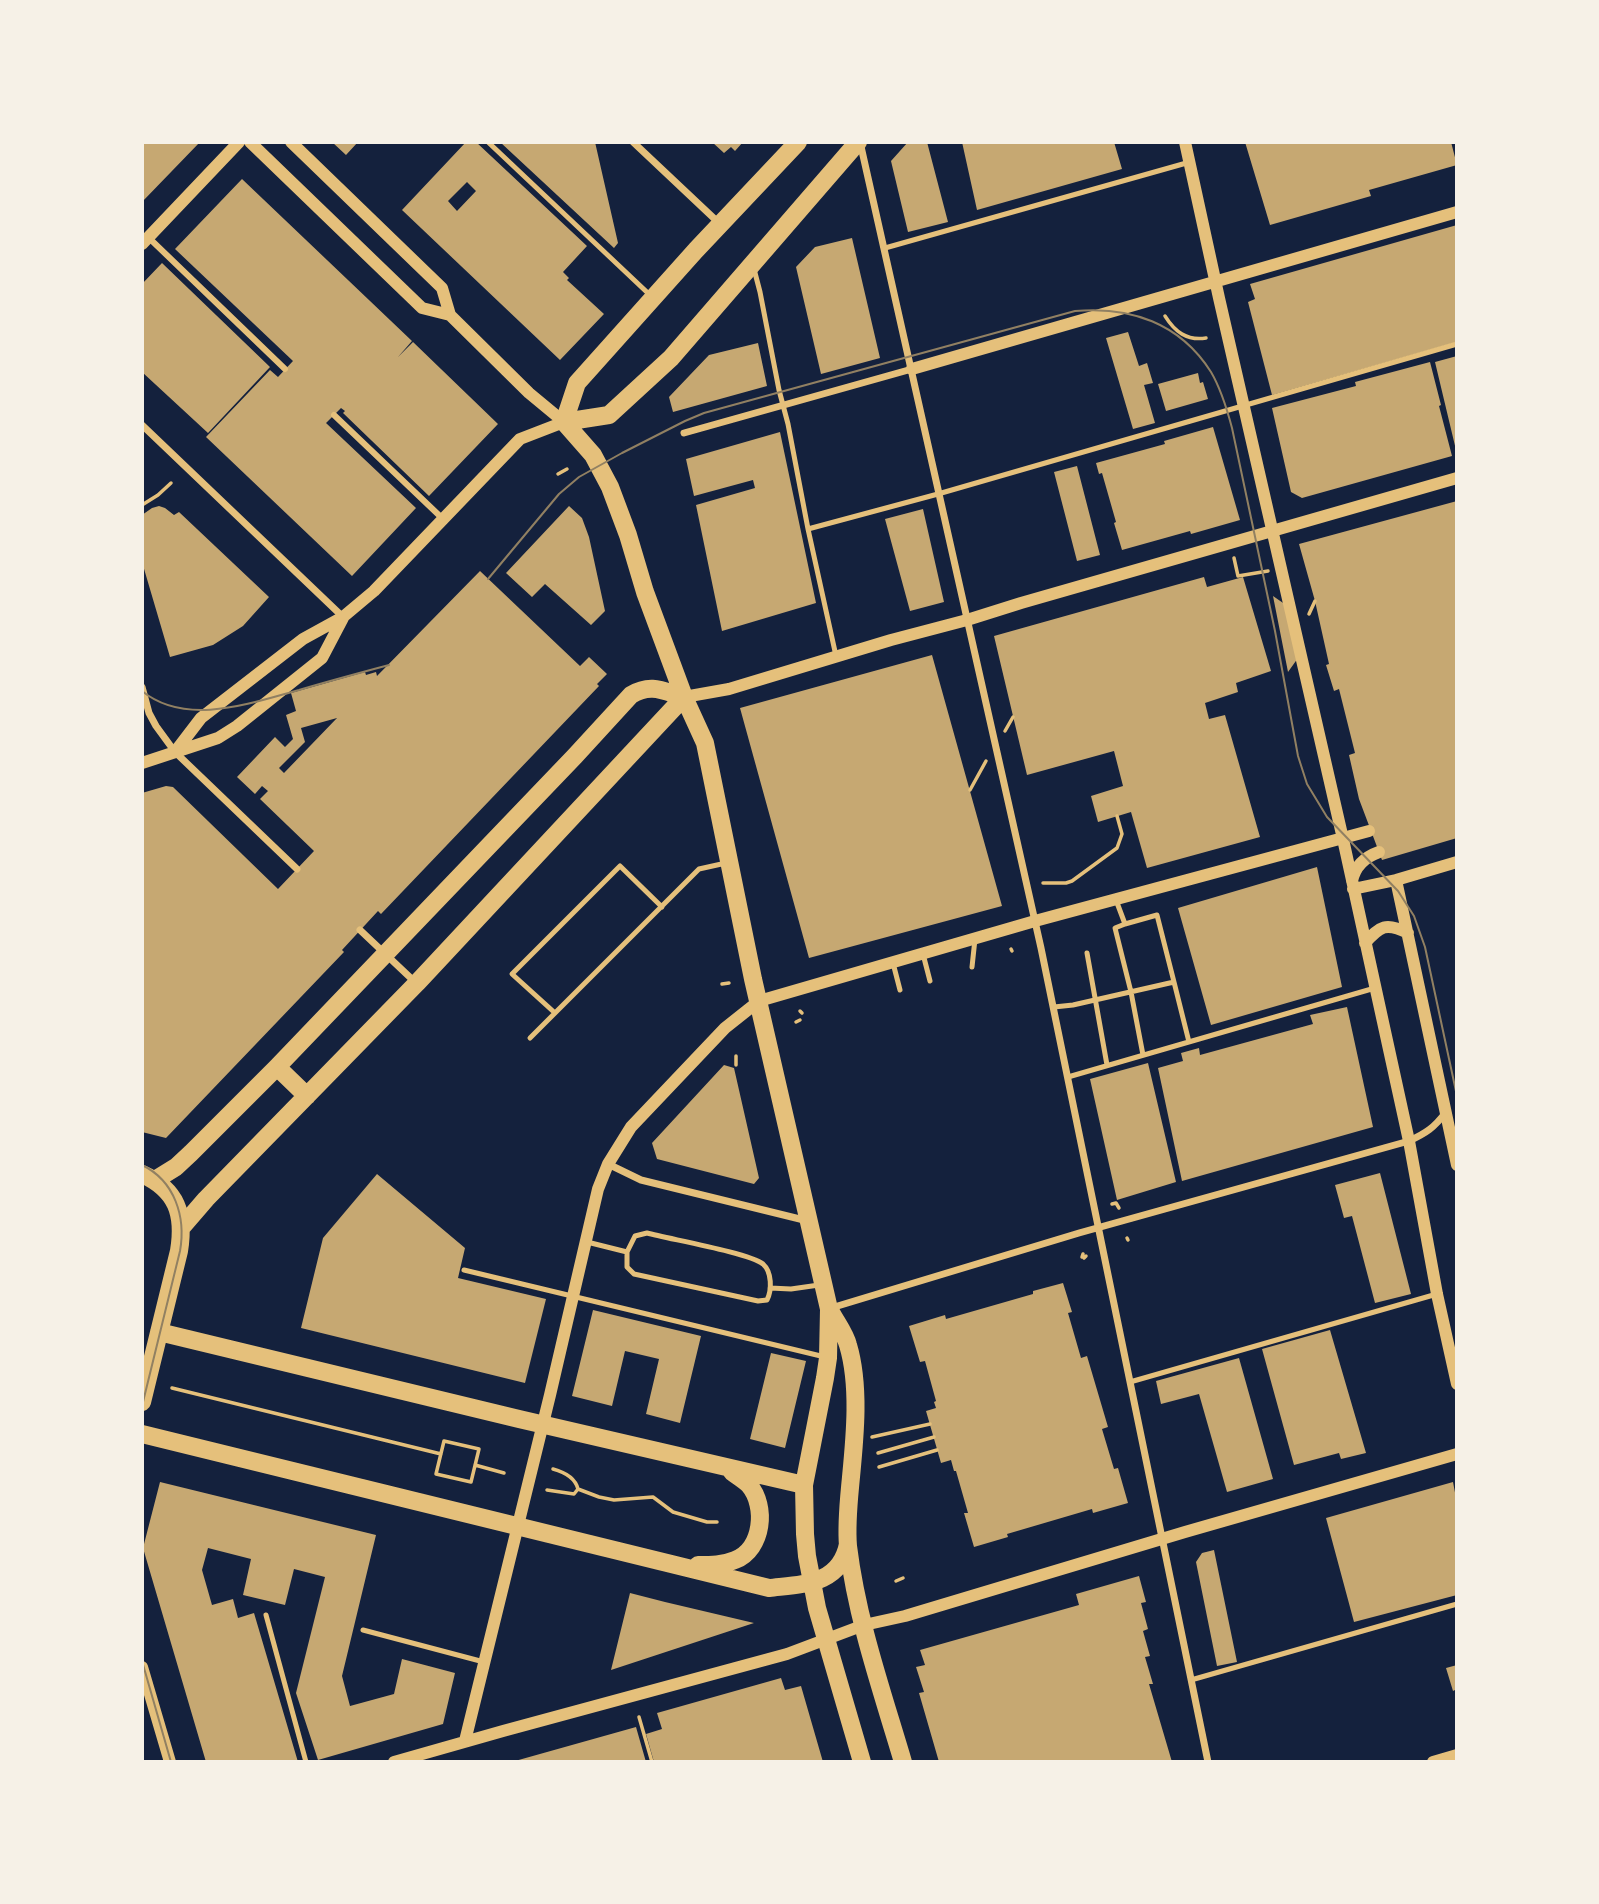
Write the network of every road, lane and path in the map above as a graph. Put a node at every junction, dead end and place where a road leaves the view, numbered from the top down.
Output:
1 (239, 142) edge
2 (250, 142) edge
3 (290, 142) edge
4 (488, 142) edge
5 (634, 142) edge
6 (797, 142) edge
7 (859, 142) edge
8 (1185, 142) edge
9 (1189, 162) junction
10 (1457, 212) edge
11 (721, 224) junction
12 (145, 240) edge
13 (885, 248) junction
14 (753, 264) junction
15 (1215, 281) junction
16 (653, 298) junction
17 (450, 315) junction
18 (1165, 316) dead end
19 (1206, 338) dead end
20 (1457, 344) edge
21 (285, 369) dead end
22 (912, 369) junction
23 (783, 406) junction
24 (1244, 406) junction
25 (334, 415) dead end
26 (564, 422) junction
27 (142, 425) edge
28 (684, 433) dead end
29 (567, 469) dead end
30 (558, 474) dead end
31 (1457, 478) edge
32 (171, 483) dead end
33 (938, 494) junction
34 (142, 505) edge
35 (440, 523) junction
36 (808, 529) junction
37 (1273, 530) junction
38 (1238, 573) dead end
39 (1272, 580) dead end
40 (343, 617) junction
41 (967, 620) junction
42 (836, 656) junction
43 (142, 687) edge
44 (684, 697) junction
45 (175, 752) junction
46 (142, 763) edge
47 (1117, 816) dead end
48 (1370, 831) dead end
49 (1343, 839) junction
50 (1379, 852) dead end
51 (730, 862) junction
52 (1457, 862) edge
53 (297, 869) dead end
54 (1396, 880) junction
55 (1043, 883) dead end
56 (1352, 887) junction
57 (1116, 900) junction
58 (662, 907) junction
59 (1035, 921) junction
60 (1125, 924) junction
61 (360, 930) dead end
62 (1408, 933) junction
63 (975, 939) junction
64 (1365, 943) junction
65 (385, 953) junction
66 (1087, 953) dead end
67 (923, 954) junction
68 (893, 963) junction
69 (972, 967) dead end
70 (930, 981) dead end
71 (1174, 982) junction
72 (417, 983) junction
73 (729, 983) dead end
74 (722, 984) dead end
75 (1375, 988) junction
76 (900, 990) dead end
77 (1131, 992) junction
78 (1096, 1000) junction
79 (759, 1001) junction
80 (1054, 1007) junction
81 (555, 1013) junction
82 (530, 1038) dead end
83 (1189, 1042) junction
84 (1143, 1055) junction
85 (736, 1056) dead end
86 (736, 1065) dead end
87 (1107, 1065) junction
88 (277, 1067) junction
89 (1068, 1077) junction
90 (307, 1096) junction
91 (1446, 1112) junction
92 (1409, 1141) junction
93 (608, 1164) junction
94 (1457, 1165) edge
95 (148, 1177) edge
96 (1111, 1204) dead end
97 (1119, 1208) dead end
98 (809, 1221) junction
99 (181, 1228) junction
100 (1098, 1228) junction
101 (587, 1242) junction
102 (627, 1252) junction
103 (464, 1270) dead end
104 (824, 1285) junction
105 (770, 1288) junction
106 (1437, 1294) junction
107 (573, 1297) junction
108 (829, 1309) junction
109 (159, 1332) junction
110 (828, 1358) junction
111 (1130, 1381) junction
112 (1457, 1384) edge
113 (173, 1388) dead end
114 (142, 1402) edge
115 (930, 1424) dead end
116 (543, 1425) junction
117 (142, 1434) edge
118 (876, 1436) dead end
119 (934, 1437) dead end
120 (937, 1450) dead end
121 (878, 1453) dead end
122 (441, 1454) junction
123 (1457, 1454) edge
124 (475, 1465) junction
125 (724, 1467) junction
126 (880, 1467) dead end
127 (552, 1469) dead end
128 (504, 1473) dead end
129 (804, 1485) junction
130 (578, 1489) junction
131 (547, 1490) dead end
132 (717, 1522) dead end
133 (518, 1525) junction
134 (1162, 1539) junction
135 (848, 1544) junction
136 (677, 1565) junction
137 (902, 1578) dead end
138 (895, 1581) dead end
139 (811, 1583) junction
140 (1457, 1604) edge
141 (266, 1615) dead end
142 (864, 1625) junction
143 (363, 1630) dead end
144 (827, 1640) junction
145 (484, 1662) junction
146 (142, 1667) edge
147 (1191, 1680) junction
148 (639, 1717) dead end
149 (464, 1741) junction
150 (1457, 1755) edge
151 (170, 1762) edge
152 (306, 1762) edge
153 (394, 1762) edge
154 (652, 1762) edge
155 (862, 1762) edge
156 (903, 1762) edge
157 (1209, 1762) edge
158 (1433, 1762) edge

1 - 12 street
2 - 17 street
3 - 17 street
4 - 16 lane
5 - 11 street
6 - 11 main road
7 - 13 street
7 - 14 main road
8 - 9 street
9 - 13 lane
9 - 15 street
10 - 15 street
11 - 16 main road
12 - 21 street
13 - 22 street
14 - 23 lane
14 - 26 main road
15 - 22 street
15 - 24 street
16 - 26 main road
17 - 26 street
18 - 19 path
20 - 24 lane
22 - 23 street
22 - 33 street
23 - 28 street
23 - 36 lane
24 - 33 lane
24 - 37 street
25 - 35 street
26 - 35 street
26 - 44 main road
27 - 40 street
29 - 30 path
31 - 37 street
32 - 34 path
33 - 36 lane
33 - 41 street
35 - 40 street
36 - 42 lane
37 - 41 street
37 - 49 street
38 - 39 path
40 - 45 street
40 - 45 street
41 - 42 street
41 - 59 street
42 - 44 street
43 - 45 street
44 - 51 main road
44 - 65 main road
44 - 72 main road
45 - 46 street
45 - 53 street
47 - 55 path
48 - 49 street
49 - 56 street
49 - 57 street
50 - 56 street
51 - 58 lane
51 - 79 main road
52 - 54 street
54 - 56 street
54 - 62 street
56 - 64 street
57 - 59 street
57 - 60 lane
58 - 81 lane
58 - 81 lane
59 - 63 street
59 - 80 street
60 - 71 lane
60 - 77 lane
61 - 65 street
62 - 64 street
62 - 91 street
63 - 67 street
63 - 69 lane
64 - 75 street
65 - 72 street
65 - 88 main road
66 - 78 lane
67 - 68 street
67 - 70 lane
68 - 76 lane
68 - 79 street
71 - 77 lane
71 - 83 lane
72 - 90 main road
73 - 74 path
75 - 83 lane
75 - 92 street
77 - 78 lane
77 - 84 lane
78 - 80 lane
78 - 87 lane
79 - 93 street
79 - 98 main road
80 - 89 street
81 - 82 lane
83 - 84 lane
84 - 87 lane
85 - 86 path
87 - 89 lane
88 - 90 main road
88 - 95 main road
89 - 100 street
90 - 99 main road
91 - 92 street
91 - 94 street
92 - 100 street
92 - 106 street
93 - 98 street
93 - 101 street
95 - 99 main road
96 - 97 path
98 - 104 main road
99 - 109 main road
100 - 108 street
100 - 111 street
101 - 102 lane
101 - 107 street
102 - 105 lane
102 - 105 lane
103 - 107 lane
104 - 105 lane
104 - 108 main road
106 - 111 lane
106 - 112 street
107 - 110 lane
107 - 116 street
108 - 110 main road
108 - 135 main road
109 - 114 main road
109 - 116 main road
110 - 129 main road
111 - 134 street
113 - 122 path
115 - 118 path
116 - 125 main road
116 - 133 street
117 - 133 main road
119 - 121 path
120 - 126 path
122 - 124 path
122 - 124 path
123 - 134 street
124 - 128 path
125 - 129 main road
125 - 136 main road
127 - 130 path
129 - 139 main road
130 - 131 path
130 - 132 path
133 - 136 main road
133 - 145 street
134 - 142 street
134 - 147 street
135 - 139 main road
135 - 142 main road
136 - 139 main road
137 - 138 path
139 - 144 main road
140 - 147 lane
141 - 152 lane
142 - 144 street
142 - 156 main road
143 - 145 lane
144 - 149 street
144 - 155 main road
145 - 149 street
146 - 151 street
147 - 157 street
148 - 154 path
149 - 153 street
150 - 158 street

